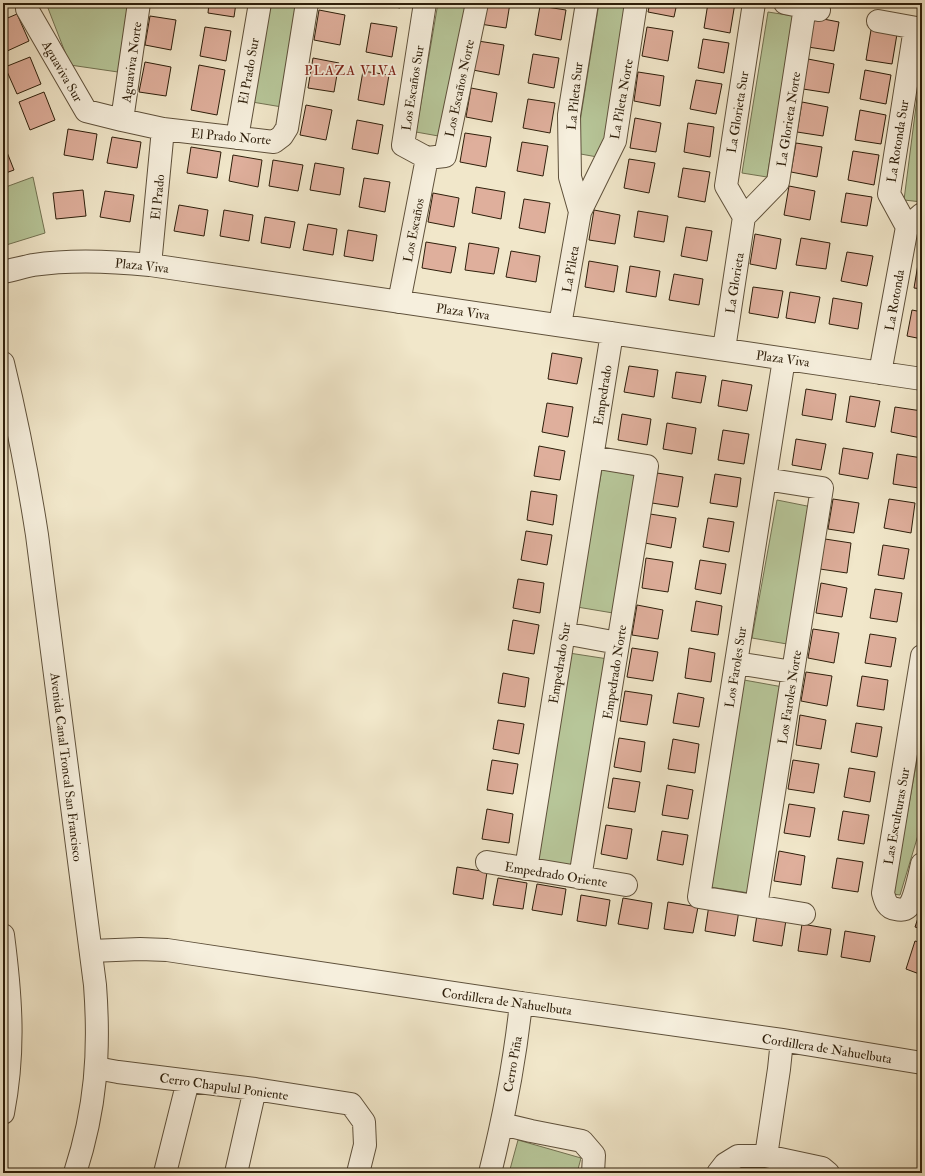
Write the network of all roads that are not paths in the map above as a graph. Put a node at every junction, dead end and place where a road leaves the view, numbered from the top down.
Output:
1 (28, 3) edge
2 (139, 3) edge
3 (260, 3) edge
4 (307, 3) edge
5 (425, 3) edge
6 (477, 3) edge
7 (587, 3) edge
8 (636, 3) edge
9 (754, 3) edge
10 (803, 7) edge
11 (878, 21) dead end
12 (919, 29) edge
13 (122, 120) junction
14 (163, 129) junction
15 (237, 138) junction
16 (427, 158) junction
17 (580, 212) junction
18 (744, 217) junction
19 (915, 220) edge
20 (150, 265) junction
21 (3, 272) edge
22 (399, 302) junction
23 (560, 325) junction
24 (612, 333) junction
25 (724, 350) junction
26 (784, 359) junction
27 (3, 363) edge
28 (880, 373) junction
29 (922, 379) edge
30 (592, 458) junction
31 (765, 479) junction
32 (564, 634) junction
33 (618, 642) junction
34 (922, 656) edge
35 (736, 663) junction
36 (793, 672) junction
37 (920, 681) edge
38 (487, 862) dead end
39 (922, 864) edge
40 (526, 869) junction
41 (580, 878) junction
42 (626, 886) dead end
43 (756, 906) junction
44 (804, 914) dead end
45 (3, 935) edge
46 (91, 950) junction
47 (521, 1003) junction
48 (782, 1040) junction
49 (922, 1063) edge
50 (96, 1068) junction
51 (188, 1081) junction
52 (255, 1090) junction
53 (3, 1113) edge
54 (502, 1124) junction
55 (766, 1156) junction
56 (593, 1164) edge
57 (76, 1173) edge
58 (166, 1173) edge
59 (236, 1173) edge
60 (358, 1173) edge
61 (490, 1173) edge
62 (718, 1173) edge
63 (828, 1173) edge

1 - 13 street, Aguaviva Sur
2 - 13 street, Aguaviva Norte
3 - 15 street, El Prado Sur
4 - 15 street, El Prado Norte
5 - 16 street, Los Escaños Sur
6 - 16 street, Los Escaños Norte
7 - 17 street, La Pileta Sur
8 - 17 street, La Pileta Norte
9 - 18 street, La Glorieta Sur
10 - 18 street, La Glorieta Norte
11 - 12 street
12 - 19 street, La Rotonda Sur
13 - 14 street, Aguaviva Sur
14 - 15 street, El Prado Norte
14 - 20 street, El Prado
16 - 22 street, Los Escaños
17 - 23 street, La Pileta
18 - 25 street, La Glorieta
19 - 28 street, La Rotonda
20 - 21 street, Plaza Viva
20 - 22 street, Plaza Viva
22 - 23 street, Plaza Viva
23 - 24 street, Plaza Viva
24 - 25 street, Plaza Viva
24 - 30 street, Empedrado
25 - 26 street, Plaza Viva
26 - 28 street, Plaza Viva
26 - 31 street, Los Faroles Sur
27 - 46 street, Avenida Canal Troncal San Francisco
28 - 29 street, Plaza Viva
30 - 32 street, Empedrado Sur
30 - 33 street, Empedrado Norte
31 - 35 street, Los Faroles Sur
31 - 36 street, Los Faroles Norte
32 - 33 street
32 - 40 street, Empedrado Sur
33 - 41 street, Empedrado Norte
34 - 37 street, Las Esculturas Sur
35 - 36 street
35 - 43 street, Los Faroles Sur
36 - 43 street, Los Faroles Norte
37 - 39 street, Las Esculturas Sur
38 - 40 street, Empedrado Oriente
40 - 41 street, Empedrado Oriente
41 - 42 street, Empedrado Oriente
43 - 44 street
45 - 53 street
46 - 47 street, Cordillera de Nahuelbuta
46 - 50 street, Avenida Canal Troncal San Francisco
47 - 48 street, Cordillera de Nahuelbuta
47 - 54 street, Cerro Piña
48 - 49 street, Cordillera de Nahuelbuta
48 - 55 street
50 - 51 street, Cerro Chapulul Poniente
50 - 57 street, Avenida Canal Troncal San Francisco
51 - 52 street, Cerro Chapulul Poniente
51 - 58 street
52 - 59 street
52 - 60 street, Cerro Chapulul Poniente
54 - 56 street
54 - 61 street, Cerro Piña
55 - 62 street
55 - 63 street

